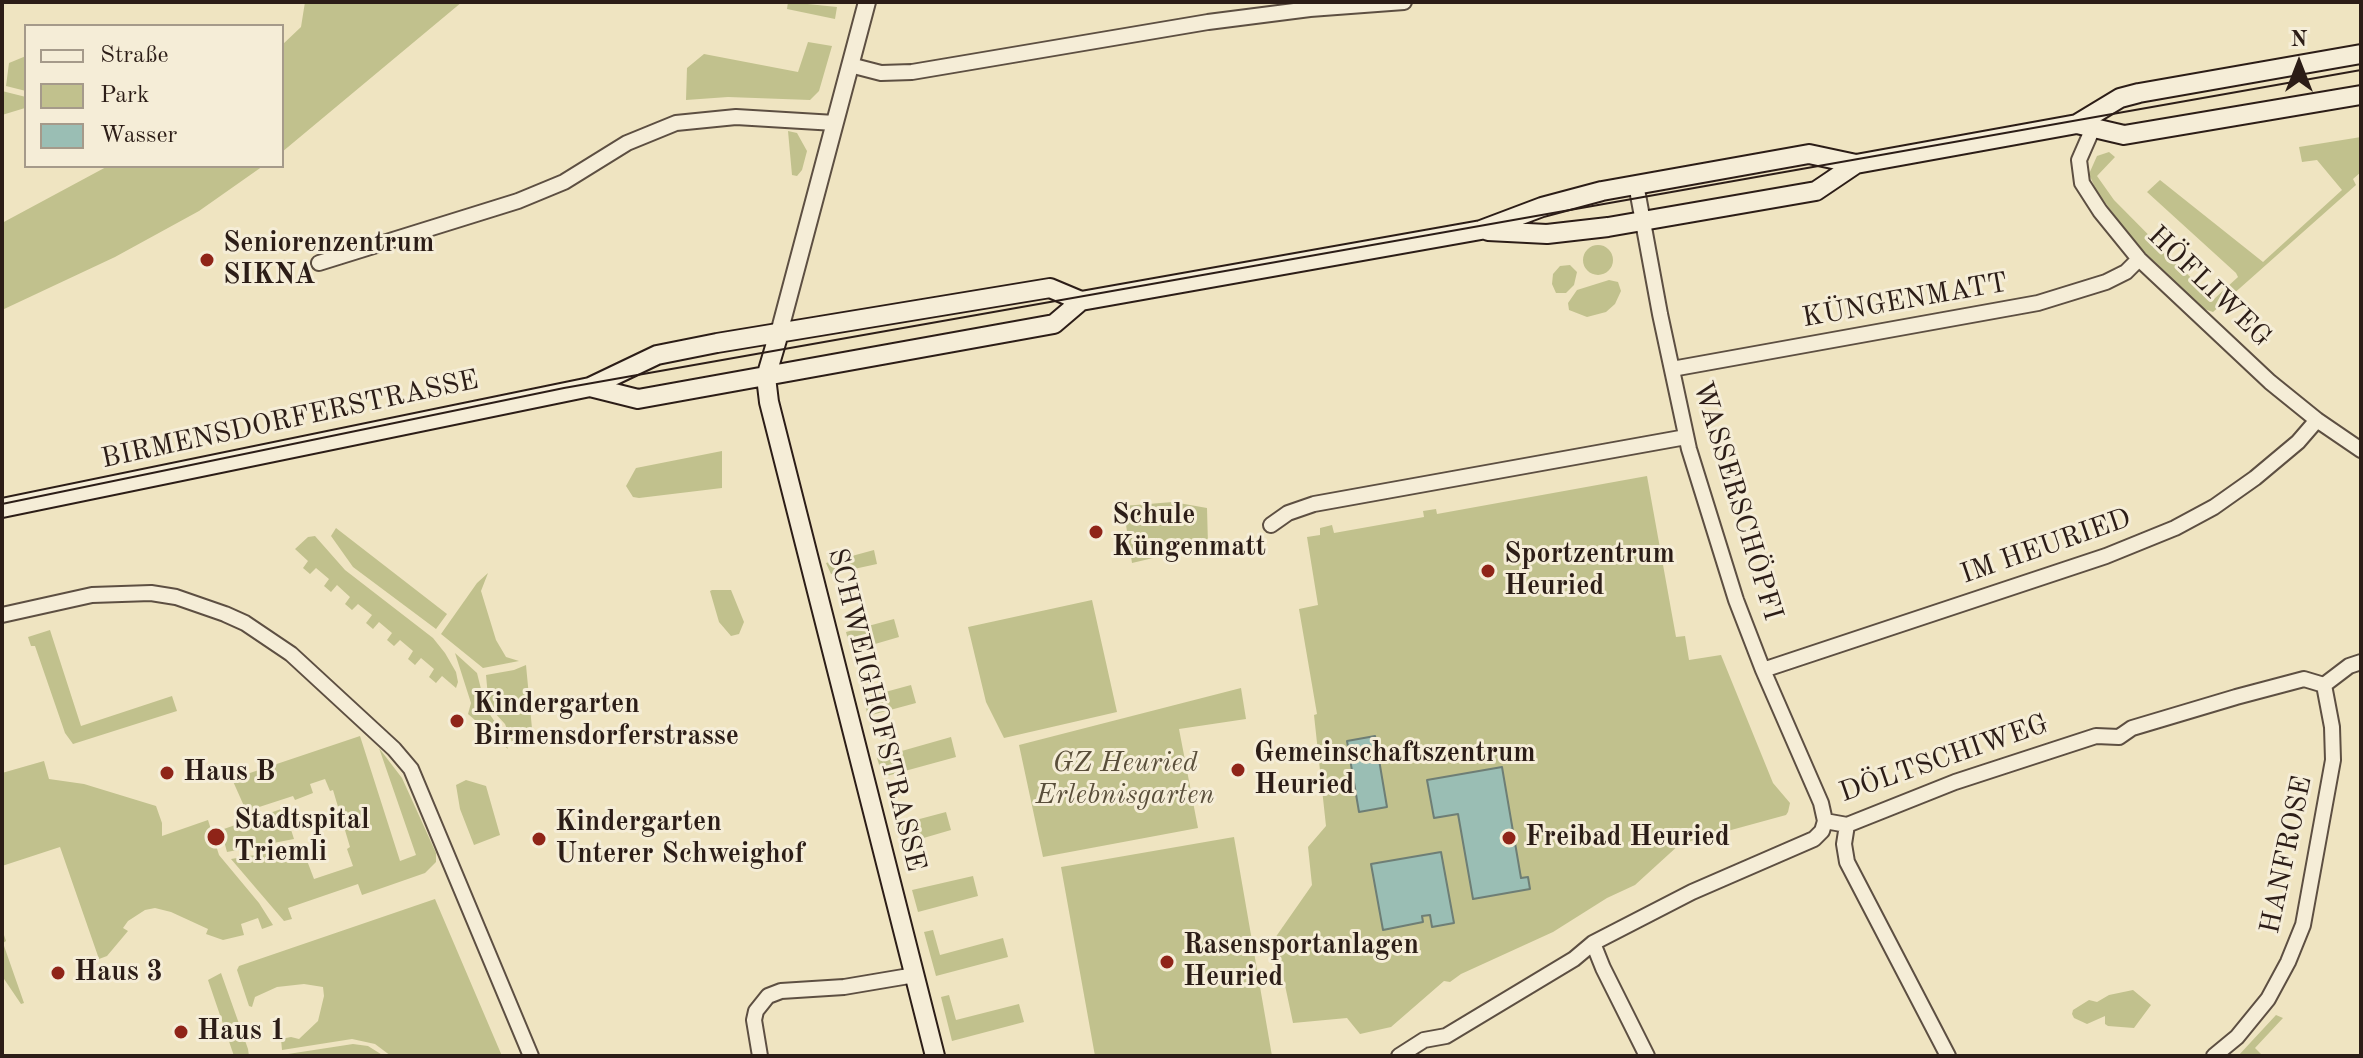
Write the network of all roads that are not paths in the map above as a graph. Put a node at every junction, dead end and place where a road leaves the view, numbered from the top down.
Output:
1 (867, 2) edge
2 (1404, 2) edge
3 (2361, 54) edge
4 (850, 65) junction
5 (2361, 95) edge
6 (835, 123) junction
7 (2085, 126) junction
8 (1856, 164) junction
9 (1636, 184) junction
10 (1643, 221) junction
11 (1481, 230) junction
12 (2139, 259) junction
13 (319, 263) dead end
14 (1081, 301) junction
15 (779, 333) junction
16 (1672, 369) junction
17 (766, 377) junction
18 (590, 387) junction
19 (2317, 420) junction
20 (1686, 437) junction
21 (2361, 450) edge
22 (2, 508) edge
23 (1271, 525) dead end
24 (2, 615) edge
25 (2361, 662) edge
26 (1763, 670) junction
27 (2324, 685) junction
28 (1825, 821) junction
29 (1852, 823) junction
30 (1593, 943) junction
31 (915, 975) junction
32 (531, 1056) edge
33 (760, 1056) edge
34 (935, 1056) edge
35 (1399, 1056) edge
36 (1647, 1056) edge
37 (1948, 1056) edge
38 (2214, 1056) edge

1 - 4 street
2 - 4 street
3 - 7 main road, BIRMENSDORFERSTRASSE
4 - 6 street
5 - 7 main road, BIRMENSDORFERSTRASSE
6 - 13 street
6 - 15 street
7 - 8 main road, BIRMENSDORFERSTRASSE
7 - 12 street, HÖFLIWEG
8 - 9 main road, BIRMENSDORFERSTRASSE
8 - 10 main road, BIRMENSDORFERSTRASSE
9 - 10 street, WASSERSCHÖPFI
9 - 11 main road, BIRMENSDORFERSTRASSE
10 - 11 main road, BIRMENSDORFERSTRASSE
10 - 16 street, WASSERSCHÖPFI
11 - 14 main road, BIRMENSDORFERSTRASSE
12 - 16 street, KÜNGENMATT
12 - 19 street, HÖFLIWEG
14 - 15 main road, BIRMENSDORFERSTRASSE
14 - 17 main road, BIRMENSDORFERSTRASSE
15 - 17 main road
15 - 18 main road, BIRMENSDORFERSTRASSE
16 - 20 street, WASSERSCHÖPFI
17 - 18 main road, BIRMENSDORFERSTRASSE
17 - 31 main road, SCHWEIGHOFSTRASSE
18 - 22 main road, BIRMENSDORFERSTRASSE
19 - 21 street, HÖFLIWEG
19 - 26 street, IM HEURIED
20 - 23 street
20 - 26 street, WASSERSCHÖPFI
24 - 32 street
25 - 27 street
26 - 28 street, WASSERSCHÖPFI
27 - 29 street, DÖLTSCHIWEG
27 - 38 street, HANFROSE
28 - 29 street, DÖLTSCHIWEG
28 - 30 street, DÖLTSCHIWEG
29 - 37 street
30 - 35 street, DÖLTSCHIWEG
30 - 36 street
31 - 33 street
31 - 34 main road, SCHWEIGHOFSTRASSE

